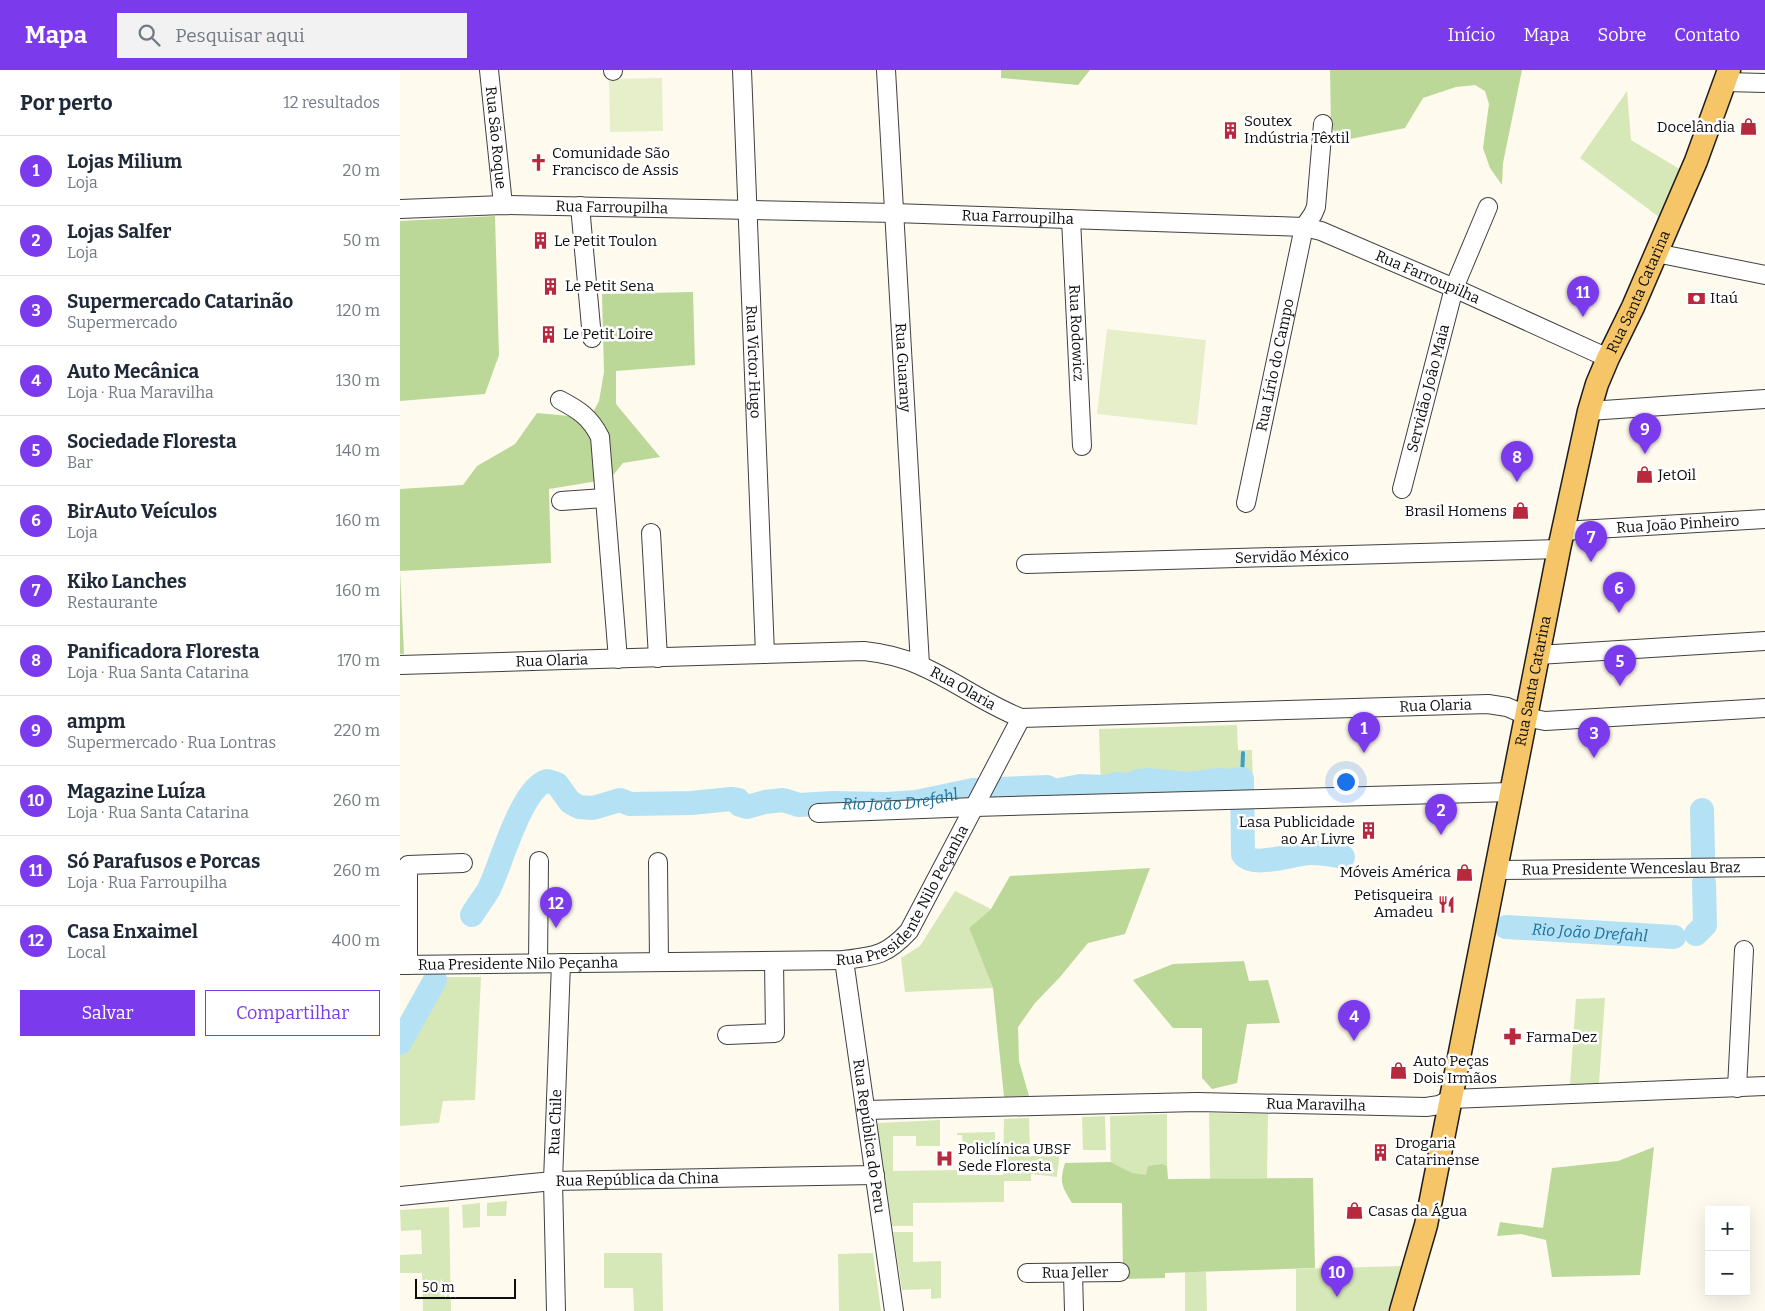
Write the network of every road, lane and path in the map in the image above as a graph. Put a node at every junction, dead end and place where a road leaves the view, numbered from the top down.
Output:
1 (489, 70) edge
2 (742, 70) edge
3 (886, 70) edge
4 (1727, 76) edge
5 (1765, 83) edge
6 (1323, 124) dead end
7 (502, 205) junction
8 (580, 206) junction
9 (1488, 207) dead end
10 (400, 209) edge
11 (748, 210) junction
12 (894, 213) junction
13 (1071, 219) junction
14 (1304, 227) junction
15 (1656, 253) junction
16 (1765, 275) edge
17 (1454, 288) junction
18 (592, 338) dead end
19 (1608, 358) junction
20 (1765, 399) edge
21 (560, 400) dead end
22 (1589, 411) junction
23 (1082, 446) dead end
24 (1402, 489) dead end
25 (604, 498) junction
26 (561, 501) dead end
27 (1246, 503) dead end
28 (1765, 519) edge
29 (651, 533) dead end
30 (1560, 540) junction
31 (1026, 564) dead end
32 (1765, 641) edge
33 (765, 654) junction
34 (1538, 655) junction
35 (658, 658) junction
36 (618, 659) junction
37 (400, 665) edge
38 (920, 665) junction
39 (1765, 708) edge
40 (1526, 715) junction
41 (1021, 718) junction
42 (1511, 792) junction
43 (981, 795) junction
44 (818, 813) dead end
45 (539, 861) dead end
46 (658, 862) dead end
47 (463, 863) dead end
48 (1765, 867) edge
49 (1496, 870) junction
50 (1744, 950) dead end
51 (844, 960) junction
52 (774, 961) junction
53 (659, 962) junction
54 (538, 963) junction
55 (561, 963) junction
56 (404, 965) edge
57 (727, 1035) dead end
58 (1765, 1086) edge
59 (1737, 1088) junction
60 (1451, 1099) junction
61 (866, 1110) junction
62 (875, 1175) junction
63 (553, 1181) junction
64 (400, 1196) edge
65 (1073, 1272) junction
66 (1120, 1272) dead end
67 (1027, 1273) dead end
68 (556, 1311) edge
69 (894, 1311) edge
70 (1074, 1311) edge
71 (1401, 1311) edge

1 - 7 street, Rua São Roque
2 - 11 street, Rua Victor Hugo
3 - 12 street, Rua Guarany
4 - 5 street
4 - 15 main road, Rua Santa Catarina
6 - 14 street, Rua Lírio do Campo
7 - 8 street, Rua Farroupilha
7 - 10 street, Rua Farroupilha
8 - 11 street, Rua Farroupilha
8 - 18 street
9 - 17 street, Servidão João Maia
11 - 12 street, Rua Farroupilha
11 - 33 street, Rua Victor Hugo
12 - 13 street, Rua Farroupilha
12 - 38 street, Rua Guarany
13 - 14 street, Rua Farroupilha
13 - 23 street, Rua Rodowicz
14 - 17 street, Rua Farroupilha
14 - 27 street, Rua Lírio do Campo
15 - 16 street
15 - 19 main road, Rua Santa Catarina
17 - 19 street, Rua Farroupilha
17 - 24 street, Servidão João Maia
19 - 22 main road, Rua Santa Catarina
20 - 22 street
21 - 25 street
22 - 30 main road, Rua Santa Catarina
25 - 26 street
25 - 36 street
28 - 30 street, Rua João Pinheiro
29 - 35 street
30 - 31 street, Servidão México
30 - 34 main road, Rua Santa Catarina
32 - 34 street
33 - 35 street, Rua Olaria
33 - 38 street, Rua Olaria
34 - 40 main road, Rua Santa Catarina
35 - 36 street, Rua Olaria
36 - 37 street, Rua Olaria
38 - 41 street, Rua Olaria
39 - 40 street, Rua Olaria
40 - 41 street, Rua Olaria
40 - 42 main road, Rua Santa Catarina
41 - 43 street
42 - 43 street, Rua Presidente Nilo Peçanha
42 - 49 main road, Rua Santa Catarina
43 - 44 street
43 - 51 street, Rua Presidente Nilo Peçanha
45 - 54 street
46 - 53 street
47 - 56 street
48 - 49 street, Rua Presidente Wenceslau Braz
49 - 60 main road, Rua Santa Catarina
50 - 59 street
51 - 52 street, Rua Presidente Nilo Peçanha
51 - 61 street, Rua República do Peru
52 - 53 street, Rua Presidente Nilo Peçanha
52 - 57 street
53 - 55 street, Rua Presidente Nilo Peçanha
54 - 55 street, Rua Presidente Nilo Peçanha
54 - 56 street, Rua Presidente Nilo Peçanha
55 - 63 street, Rua Chile
58 - 59 street, Rua Maravilha
59 - 60 street, Rua Maravilha
60 - 61 street, Rua Maravilha
60 - 71 main road, Rua Santa Catarina
61 - 62 street, Rua República do Peru
62 - 63 street, Rua República da China
62 - 69 street, Rua República do Peru
63 - 64 street, Rua República da China
63 - 68 street, Rua Chile
65 - 66 street, Rua Jeller
65 - 67 street, Rua Jeller
65 - 70 street

